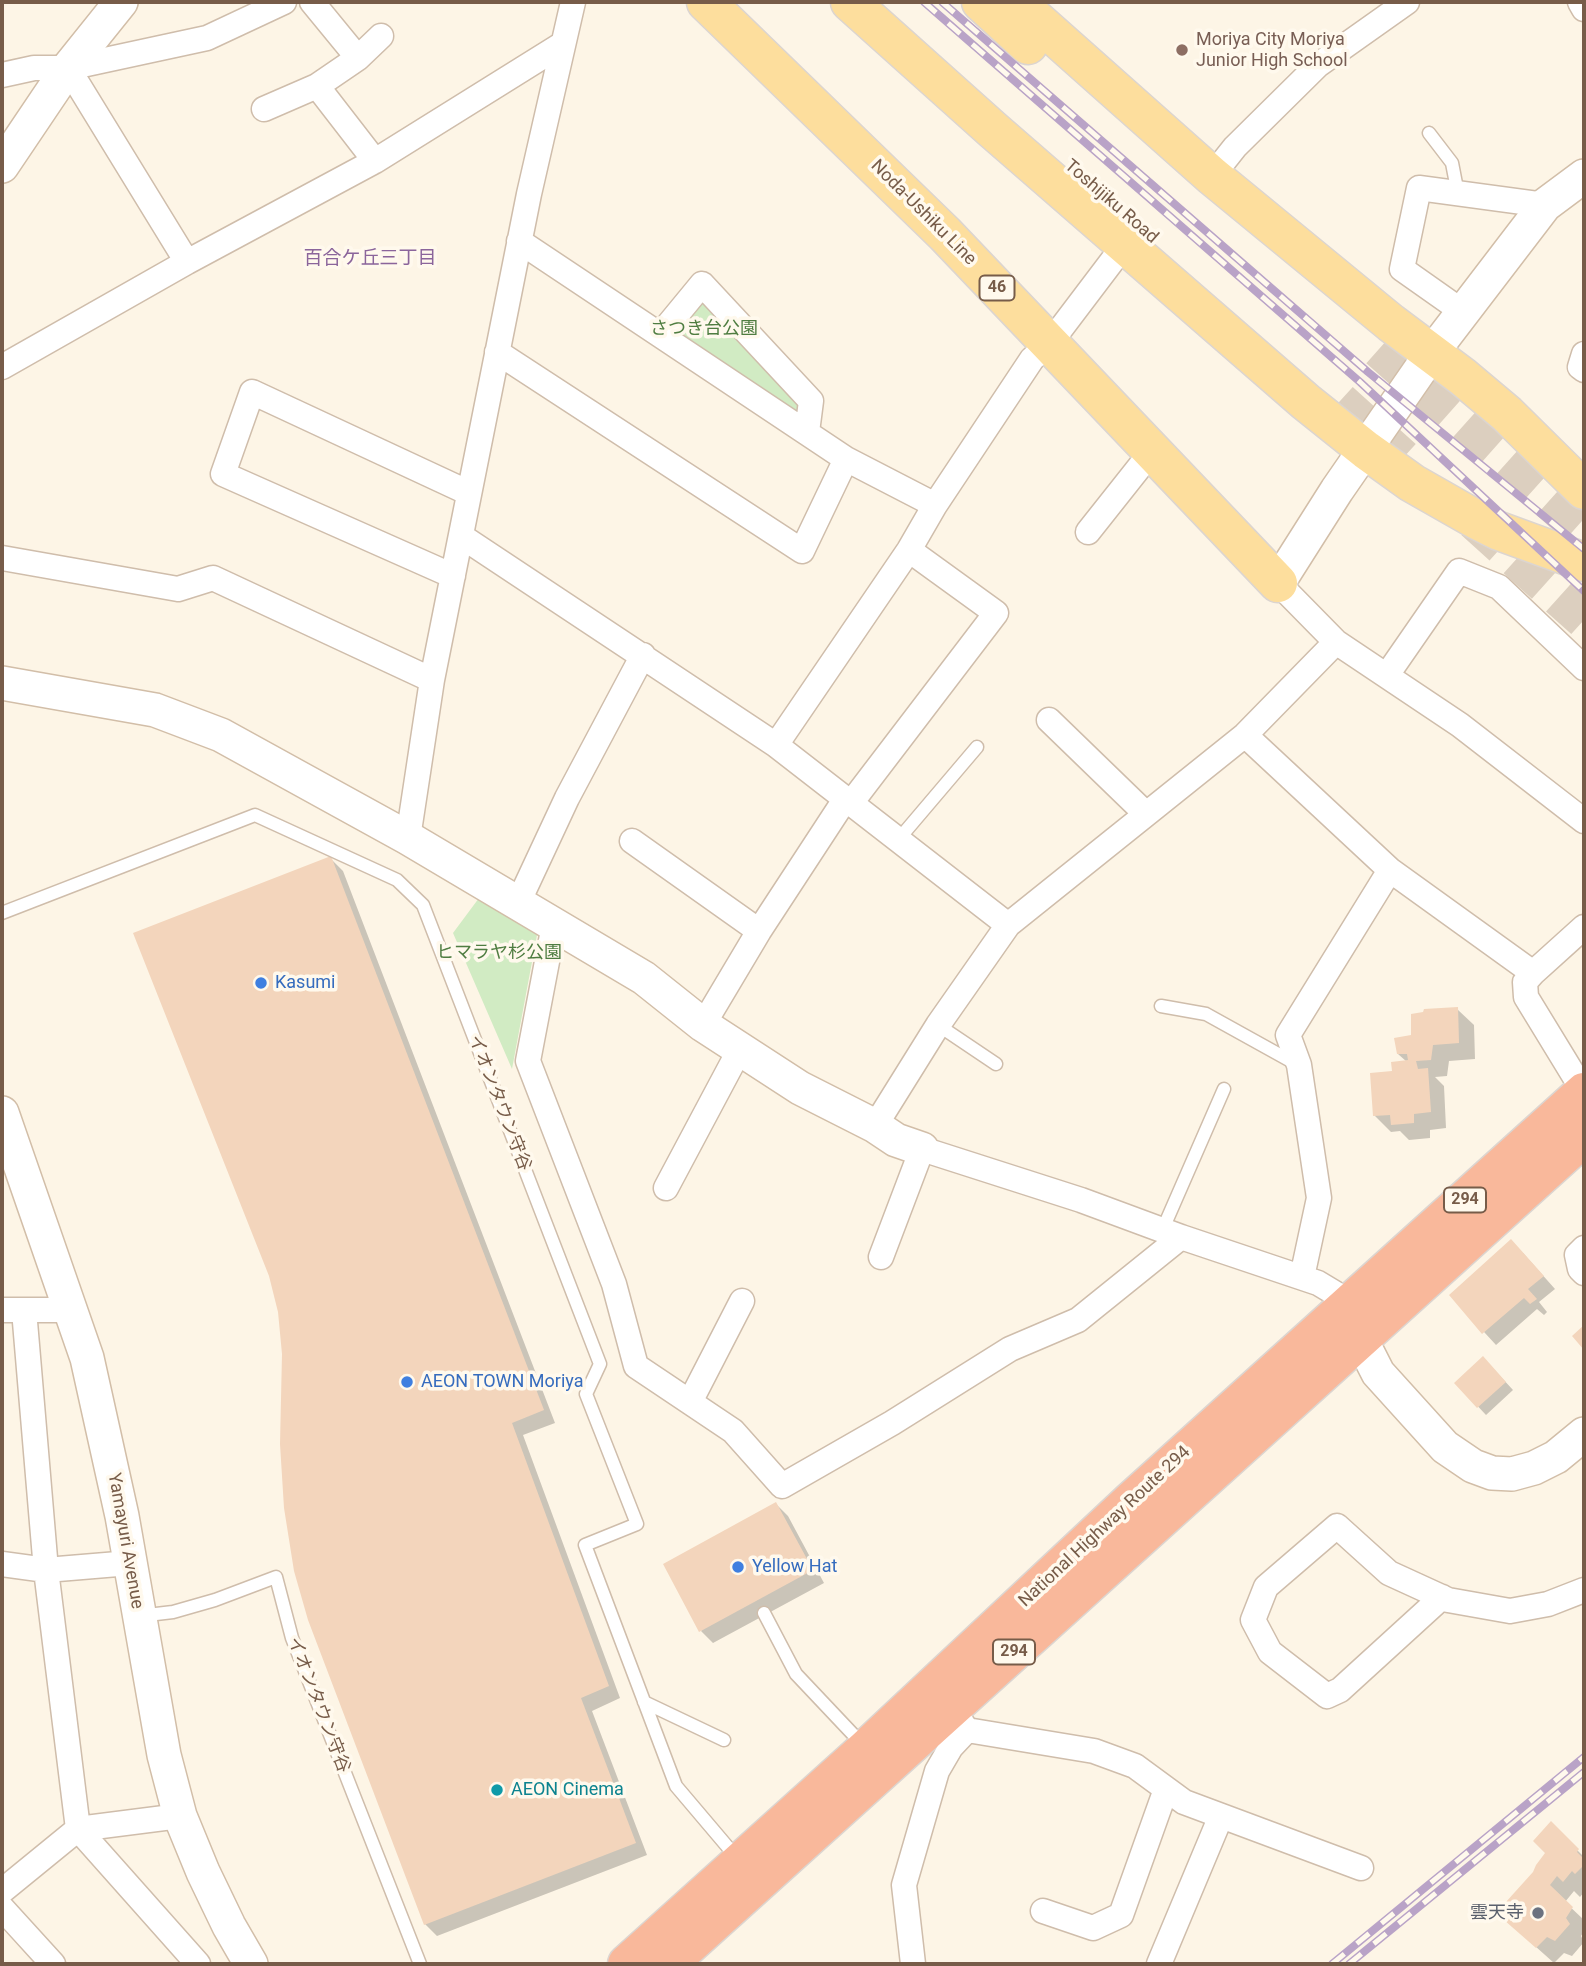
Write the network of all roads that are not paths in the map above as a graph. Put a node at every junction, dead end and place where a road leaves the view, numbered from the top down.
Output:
1 (121, 2) edge
2 (284, 2) edge
3 (313, 2) edge
4 (573, 2) edge
5 (706, 2) edge
6 (850, 2) edge
7 (883, 2) edge
8 (981, 2) edge
9 (1016, 2) edge
10 (1407, 2) edge
11 (1580, 2) edge
12 (1584, 9) edge
13 (381, 36) dead end
14 (561, 45) junction
15 (358, 58) junction
16 (68, 68) junction
17 (2, 75) edge
18 (317, 86) junction
19 (264, 109) dead end
20 (1429, 133) dead end
21 (375, 161) junction
22 (2, 166) edge
23 (1212, 176) junction
24 (1584, 176) edge
25 (1458, 194) junction
26 (1545, 205) junction
27 (519, 241) junction
28 (1125, 244) junction
29 (187, 262) junction
30 (1463, 312) junction
31 (660, 335) junction
32 (1050, 343) junction
33 (1379, 349) tunnel mouth
34 (497, 352) junction
35 (1432, 354) junction
36 (1584, 354) edge
37 (2, 367) edge
38 (1584, 370) edge
39 (1340, 401) tunnel mouth
40 (807, 432) junction
41 (1153, 450) junction
42 (1366, 450) junction
43 (846, 458) junction
44 (1584, 490) edge
45 (469, 494) junction
46 (935, 506) junction
47 (1088, 532) dead end
48 (461, 536) junction
49 (909, 550) junction
50 (2, 558) edge
51 (1584, 562) edge
52 (453, 576) junction
53 (1278, 583) junction
54 (1336, 642) junction
55 (643, 655) junction
56 (1584, 668) edge
57 (1387, 675) junction
58 (432, 680) junction
59 (2, 683) edge
60 (1049, 720) dead end
61 (1245, 735) junction
62 (776, 745) junction
63 (977, 747) dead end
64 (849, 801) junction
65 (1145, 813) junction
66 (1584, 821) edge
67 (408, 838) junction
68 (898, 840) junction
69 (632, 841) dead end
70 (1390, 870) junction
71 (518, 903) junction
72 (2, 913) edge
73 (554, 925) junction
74 (1007, 925) junction
75 (1584, 927) edge
76 (759, 932) junction
77 (1533, 972) junction
78 (1161, 1006) dead end
79 (703, 1025) junction
80 (938, 1025) junction
81 (740, 1049) junction
82 (996, 1064) dead end
83 (1299, 1065) junction
84 (1224, 1089) dead end
85 (1584, 1092) edge
86 (2, 1113) edge
87 (875, 1126) junction
88 (1584, 1137) edge
89 (922, 1149) junction
90 (12, 1173) edge
91 (666, 1188) dead end
92 (1172, 1234) junction
93 (1584, 1248) edge
94 (881, 1257) dead end
95 (1584, 1273) edge
96 (1302, 1277) junction
97 (742, 1301) dead end
98 (13, 1310) edge
99 (72, 1310) junction
100 (1353, 1325) junction
101 (690, 1402) junction
102 (1584, 1434) edge
103 (130, 1563) junction
104 (2, 1564) edge
105 (46, 1570) junction
106 (1584, 1590) edge
107 (1442, 1598) junction
108 (764, 1613) dead end
109 (139, 1616) junction
110 (644, 1702) junction
111 (951, 1708) junction
112 (724, 1740) dead end
113 (866, 1749) junction
114 (1166, 1789) junction
115 (180, 1816) junction
116 (1221, 1816) junction
117 (78, 1829) junction
118 (741, 1862) junction
119 (1361, 1868) dead end
120 (2, 1891) edge
121 (2, 1908) edge
122 (1043, 1912) dead end
123 (53, 1964) edge
124 (198, 1964) edge
125 (251, 1964) edge
126 (420, 1964) edge
127 (627, 1964) edge
128 (668, 1964) edge
129 (913, 1964) edge
130 (1159, 1964) edge

1 - 16 street
2 - 16 street
3 - 15 street
4 - 14 street
5 - 32 main road, Noda-Ushiku Line / 46
6 - 28 main road
7 - 39 main road, Toshijiku Road
8 - 33 main road
9 - 23 main road
10 - 23 street
11 - 12 street
13 - 15 street
14 - 21 street
14 - 27 street
15 - 18 street
16 - 17 street
16 - 22 street
16 - 29 street
18 - 19 street
18 - 21 street
20 - 25 lane
21 - 29 street
23 - 35 main road
24 - 26 street
25 - 26 street
25 - 30 street
26 - 30 street
27 - 31 street
27 - 34 street
28 - 32 street
28 - 42 main road
29 - 37 street
30 - 35 street
31 - 40 street
31 - 40 street
32 - 41 main road, Noda-Ushiku Line / 46
32 - 46 street
34 - 43 street
34 - 45 street
35 - 42 street
35 - 44 main road
36 - 38 street
40 - 43 street
41 - 47 street
41 - 53 main road, Noda-Ushiku Line / 46
42 - 51 main road
42 - 53 street
43 - 46 street
45 - 48 street
45 - 52 street
46 - 49 street
48 - 52 street
48 - 55 street
49 - 62 street
49 - 64 street
50 - 58 street
52 - 58 street
53 - 54 street
54 - 57 street
54 - 61 street
55 - 62 street
55 - 71 street
56 - 57 street
57 - 66 street
58 - 67 street
59 - 67 street
60 - 65 street
61 - 65 street
61 - 70 street
62 - 64 street
63 - 68 lane
64 - 68 street
64 - 76 street
65 - 74 street
67 - 71 street
68 - 74 street
69 - 76 street
70 - 77 street
70 - 83 street
71 - 73 street
72 - 110 lane, イオンタウン守谷
73 - 79 street
73 - 101 street
74 - 80 street
75 - 77 street
76 - 79 street
77 - 85 street
78 - 83 lane
79 - 81 street
80 - 82 lane
80 - 87 street
81 - 87 street
81 - 91 street
83 - 96 street
84 - 92 lane
85 - 100 highway, National Highway Route 294 / 294
86 - 90 street, Yamayuri Avenue
87 - 89 street
88 - 100 highway, National Highway Route 294 / 294
89 - 92 street
89 - 94 street
90 - 99 street, Yamayuri Avenue
92 - 96 street
92 - 101 street
93 - 95 street
96 - 100 street
97 - 101 street
98 - 99 street
98 - 105 street
99 - 103 street, Yamayuri Avenue
100 - 102 street
100 - 111 highway, National Highway Route 294 / 294
103 - 105 street
103 - 109 street, Yamayuri Avenue
104 - 105 street
105 - 117 street
106 - 107 street
107 - 107 street
108 - 113 lane
109 - 115 street, Yamayuri Avenue
109 - 126 lane, イオンタウン守谷
110 - 112 lane
110 - 118 lane, イオンタウン守谷
111 - 113 highway, National Highway Route 294 / 294
111 - 114 street
111 - 128 highway, National Highway Route 294 / 294
111 - 129 street
113 - 118 highway, National Highway Route 294 / 294
114 - 116 street
114 - 122 street
115 - 117 street
115 - 125 street, Yamayuri Avenue
116 - 119 street
116 - 130 street
117 - 120 street
117 - 124 street
118 - 127 highway, National Highway Route 294 / 294
121 - 123 street

